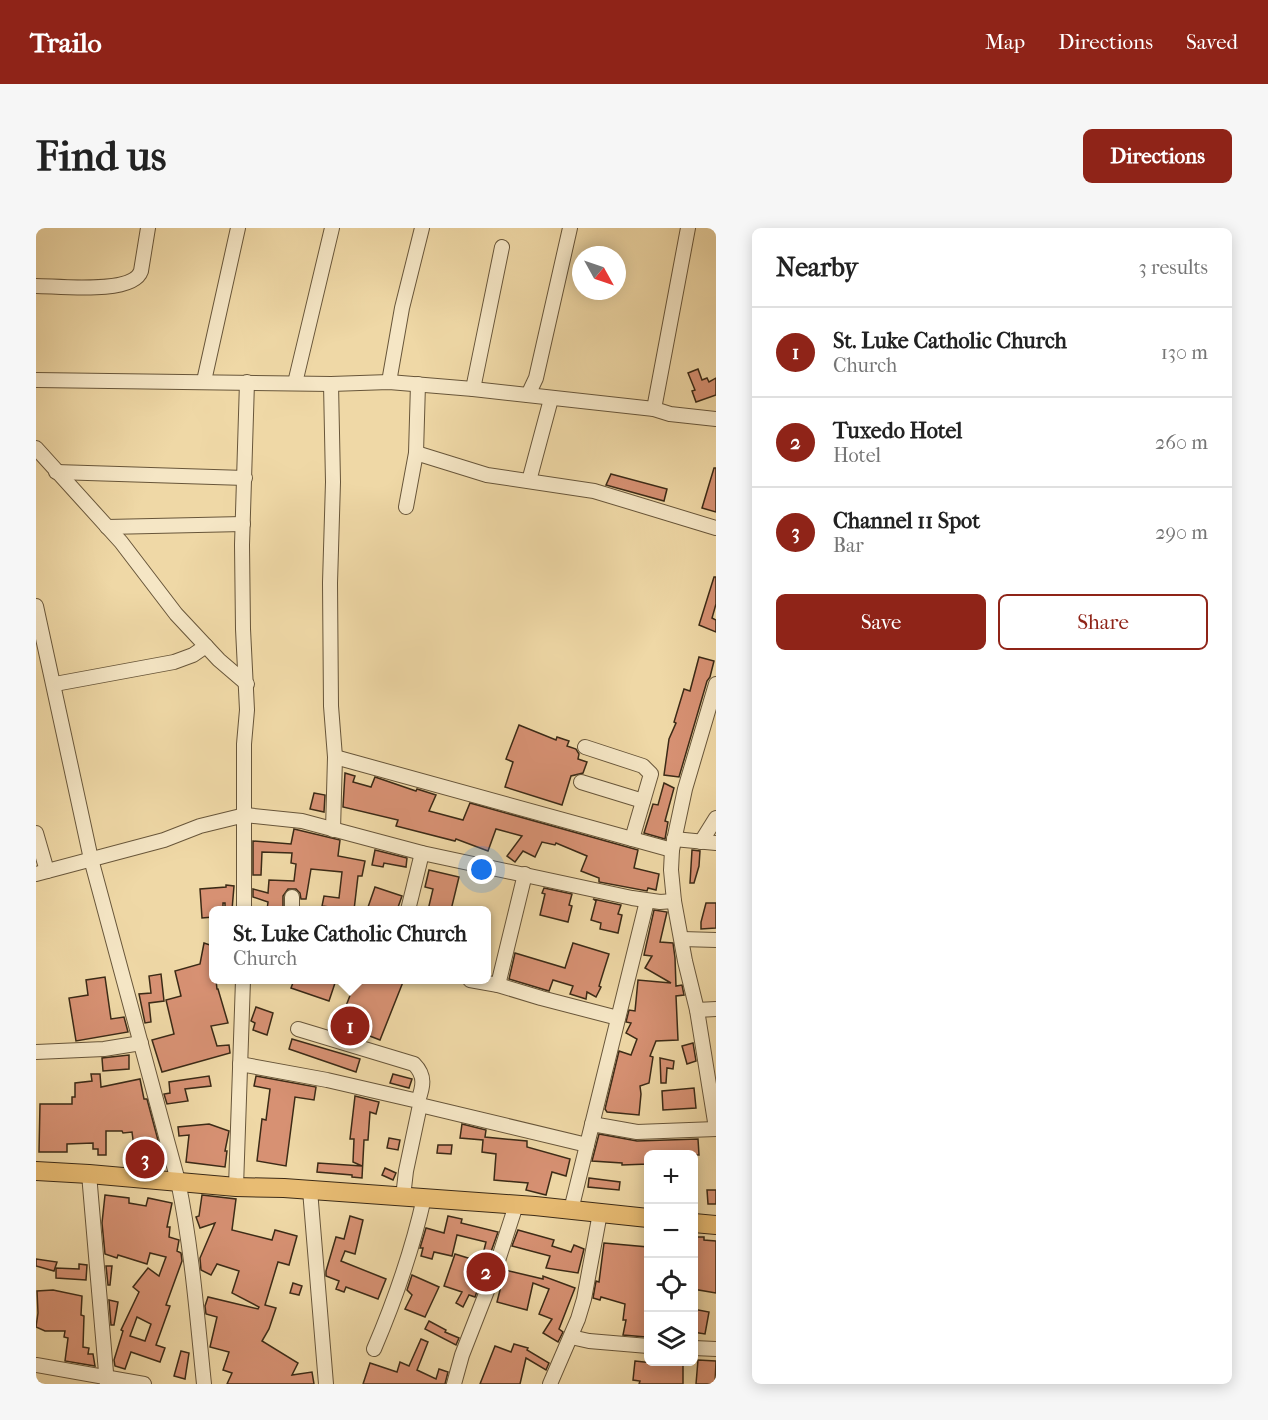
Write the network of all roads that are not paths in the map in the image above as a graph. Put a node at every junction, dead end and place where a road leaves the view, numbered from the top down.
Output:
1 (148, 228) edge
2 (238, 228) edge
3 (332, 228) edge
4 (422, 228) edge
5 (570, 228) edge
6 (688, 228) edge
7 (502, 247) dead end
8 (36, 286) edge
9 (36, 380) edge
10 (204, 381) junction
11 (247, 382) junction
12 (389, 382) junction
13 (294, 383) junction
14 (331, 384) junction
15 (418, 384) junction
16 (473, 389) junction
17 (528, 395) junction
18 (551, 399) junction
19 (654, 409) junction
20 (716, 418) edge
21 (36, 448) edge
22 (416, 453) junction
23 (56, 472) junction
24 (245, 478) junction
25 (529, 481) junction
26 (406, 507) dead end
27 (243, 524) junction
28 (107, 526) junction
29 (716, 528) edge
30 (36, 606) edge
31 (206, 646) junction
32 (55, 684) junction
33 (247, 684) junction
34 (716, 684) edge
35 (712, 716) edge
36 (585, 747) dead end
37 (335, 757) junction
38 (581, 782) dead end
39 (644, 801) junction
40 (245, 815) junction
41 (716, 818) edge
42 (333, 830) junction
43 (36, 833) edge
44 (632, 839) junction
45 (701, 842) junction
46 (716, 843) edge
47 (673, 844) junction
48 (422, 853) junction
49 (92, 859) junction
50 (41, 873) edge
51 (525, 874) junction
52 (648, 901) junction
53 (674, 901) junction
54 (244, 906) edge
55 (409, 906) edge
56 (682, 939) junction
57 (716, 940) edge
58 (243, 984) edge
59 (491, 984) edge
60 (498, 985) junction
61 (716, 1009) edge
62 (697, 1010) junction
63 (618, 1018) junction
64 (298, 1029) dead end
65 (141, 1043) junction
66 (36, 1052) edge
67 (240, 1064) junction
68 (713, 1097) edge
69 (419, 1103) junction
70 (592, 1124) junction
71 (716, 1128) edge
72 (586, 1146) junction
73 (36, 1171) edge
74 (88, 1174) junction
75 (178, 1181) junction
76 (236, 1187) junction
77 (310, 1190) junction
78 (403, 1197) junction
79 (423, 1198) junction
80 (516, 1205) junction
81 (571, 1210) junction
82 (600, 1213) junction
83 (644, 1218) edge
84 (698, 1224) edge
85 (716, 1226) edge
86 (571, 1337) junction
87 (644, 1346) edge
88 (698, 1348) edge
89 (374, 1349) dead end
90 (716, 1349) edge
91 (36, 1365) edge
92 (107, 1380) edge
93 (144, 1384) edge
94 (204, 1384) edge
95 (326, 1384) edge
96 (454, 1384) edge
97 (550, 1384) edge

1 - 8 street
2 - 10 street
3 - 13 street
4 - 12 street
5 - 17 street
6 - 19 street
7 - 16 street
9 - 10 street
10 - 11 street
11 - 13 street
11 - 24 street
12 - 14 street
12 - 15 street
13 - 14 street
14 - 37 street
15 - 16 street
15 - 22 street
16 - 17 street
17 - 18 street
18 - 19 street
18 - 25 street
19 - 20 street
21 - 23 street
22 - 25 street
22 - 26 street
23 - 24 street
23 - 28 street
24 - 27 street
25 - 29 street
27 - 28 street
27 - 33 street
28 - 31 street
30 - 32 street
31 - 32 street
31 - 33 street
32 - 49 street
33 - 40 street
34 - 35 street
35 - 47 street
36 - 39 street
37 - 42 street
37 - 44 street
38 - 39 street
39 - 44 street
40 - 42 street
40 - 49 street
40 - 54 street
41 - 45 street
42 - 48 street
43 - 50 street
44 - 47 street
45 - 46 street
45 - 47 street
47 - 53 street
48 - 51 street
48 - 55 street
49 - 50 street
49 - 65 street
51 - 52 street
51 - 60 street
52 - 53 street
52 - 63 street
53 - 56 street
56 - 57 street
56 - 62 street
58 - 67 street
59 - 60 street
60 - 63 street
61 - 62 street
62 - 68 street
63 - 70 street
64 - 69 street
65 - 66 street
65 - 75 street
67 - 69 street
67 - 76 street
68 - 71 street
69 - 72 street
69 - 78 street
70 - 71 street
70 - 72 street
72 - 81 street
73 - 74 main road
74 - 75 main road
74 - 92 street
75 - 76 main road
75 - 94 street
76 - 77 main road
77 - 78 main road
77 - 95 street
78 - 79 main road
79 - 80 main road
79 - 89 street
80 - 81 main road
80 - 96 street
81 - 82 main road
82 - 83 main road
82 - 86 street
84 - 85 main road
86 - 87 street
86 - 97 street
88 - 90 street
91 - 92 street
92 - 93 street

